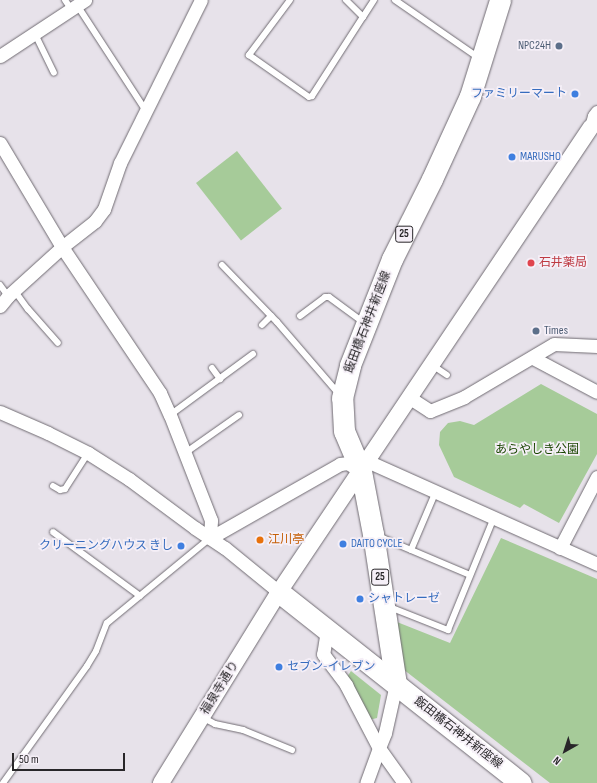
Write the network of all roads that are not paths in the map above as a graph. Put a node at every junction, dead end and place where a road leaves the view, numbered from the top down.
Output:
1 (201, 0) edge
2 (290, 0) edge
3 (346, 0) edge
4 (374, 0) edge
5 (395, 0) edge
6 (500, 0) edge
7 (75, 4) edge
8 (363, 17) junction
9 (35, 34) junction
10 (0, 56) edge
11 (482, 60) junction
12 (54, 73) dead end
13 (146, 111) junction
14 (597, 112) edge
15 (594, 125) edge
16 (0, 143) edge
17 (62, 246) junction
18 (222, 265) dead end
19 (5, 294) edge
20 (271, 316) junction
21 (300, 316) dead end
22 (366, 324) junction
23 (262, 325) dead end
24 (58, 343) dead end
25 (597, 346) edge
26 (253, 354) dead end
27 (533, 358) junction
28 (432, 365) junction
29 (212, 368) dead end
30 (447, 375) dead end
31 (220, 378) junction
32 (597, 392) edge
33 (342, 398) junction
34 (410, 398) junction
35 (0, 412) edge
36 (170, 415) junction
37 (239, 415) dead end
38 (88, 453) junction
39 (185, 453) junction
40 (364, 466) junction
41 (597, 477) edge
42 (53, 486) dead end
43 (436, 491) junction
44 (494, 517) junction
45 (53, 532) dead end
46 (373, 534) junction
47 (210, 538) junction
48 (560, 548) junction
49 (411, 550) junction
50 (597, 564) edge
51 (470, 575) junction
52 (280, 592) junction
53 (140, 596) junction
54 (384, 605) junction
55 (327, 630) junction
56 (396, 684) junction
57 (202, 717) junction
58 (379, 748) junction
59 (292, 750) dead end
60 (4, 783) edge
61 (161, 783) edge
62 (366, 783) edge
63 (404, 783) edge
64 (521, 783) edge

1 - 13 street
2 - 8 lane
3 - 8 lane
4 - 8 lane
5 - 11 lane
6 - 11 main road, 飯田橋石神井新座線 / 25
7 - 9 street
7 - 13 lane
9 - 10 street
9 - 12 lane
11 - 22 main road, 飯田橋石神井新座線 / 25
13 - 17 street
14 - 15 street
15 - 28 street, 福泉寺通り
16 - 17 street
17 - 19 street
17 - 36 street
18 - 20 lane
19 - 24 lane
20 - 23 lane
20 - 33 lane
21 - 22 lane
22 - 33 main road, 飯田橋石神井新座線 / 25
25 - 27 street
26 - 31 lane
27 - 32 street
27 - 34 street
28 - 30 lane
28 - 34 street, 福泉寺通り
29 - 31 lane
31 - 36 lane
33 - 40 main road, 飯田橋石神井新座線 / 25
34 - 40 street, 福泉寺通り
35 - 38 street, 飯田橋石神井新座線
36 - 39 street
37 - 39 lane
38 - 42 lane
38 - 47 street, 飯田橋石神井新座線
39 - 47 street
40 - 43 street
40 - 46 main road, 飯田橋石神井新座線 / 25
40 - 47 street
40 - 52 street, 福泉寺通り
41 - 48 street
43 - 44 street
43 - 49 lane
44 - 48 street
44 - 51 lane
45 - 53 lane
46 - 49 lane
46 - 54 main road, 飯田橋石神井新座線 / 25
47 - 52 street, 飯田橋石神井新座線
47 - 53 lane
48 - 50 street
49 - 51 lane
51 - 54 lane
52 - 55 main road, 飯田橋石神井新座線
52 - 57 street, 福泉寺通り
53 - 60 lane
54 - 56 main road, 飯田橋石神井新座線 / 25
55 - 56 main road, 飯田橋石神井新座線
55 - 58 street
56 - 58 street
56 - 64 main road, 飯田橋石神井新座線
57 - 59 lane
57 - 61 street, 福泉寺通り
58 - 62 street
58 - 63 street

